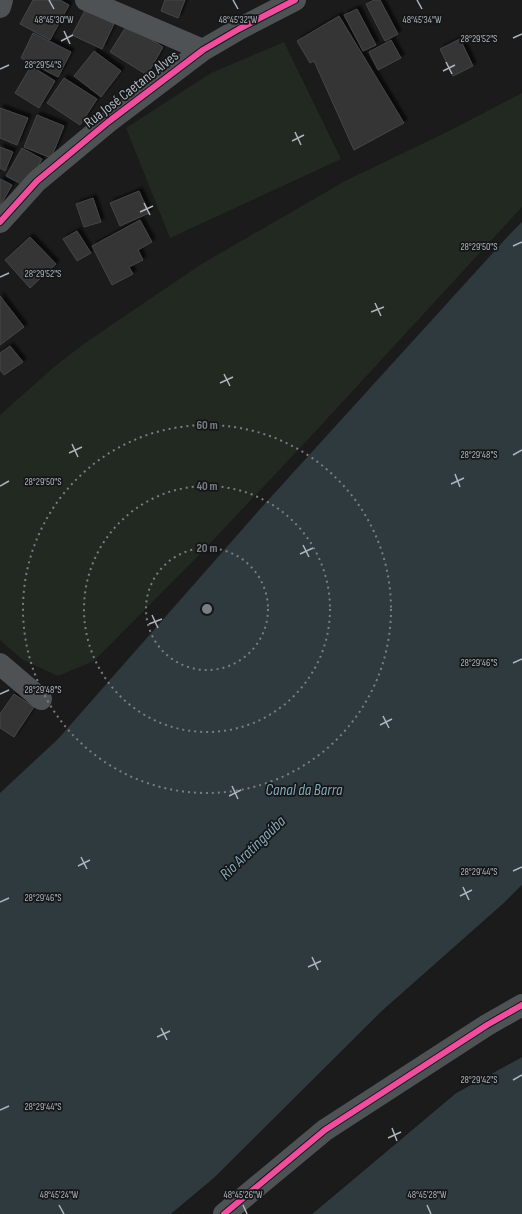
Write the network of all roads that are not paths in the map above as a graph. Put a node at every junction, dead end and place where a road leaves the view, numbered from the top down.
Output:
1 (2, 0) edge
2 (86, 0) edge
3 (288, 2) edge
4 (0, 7) edge
5 (203, 50) junction
6 (0, 222) edge
7 (0, 664) edge
8 (41, 699) dead end
9 (522, 1005) edge
10 (224, 1214) edge

1 - 4 street
2 - 5 street
3 - 5 street, Rua José Caetano Alves
5 - 6 street, Rua José Caetano Alves
7 - 8 street
9 - 10 street

